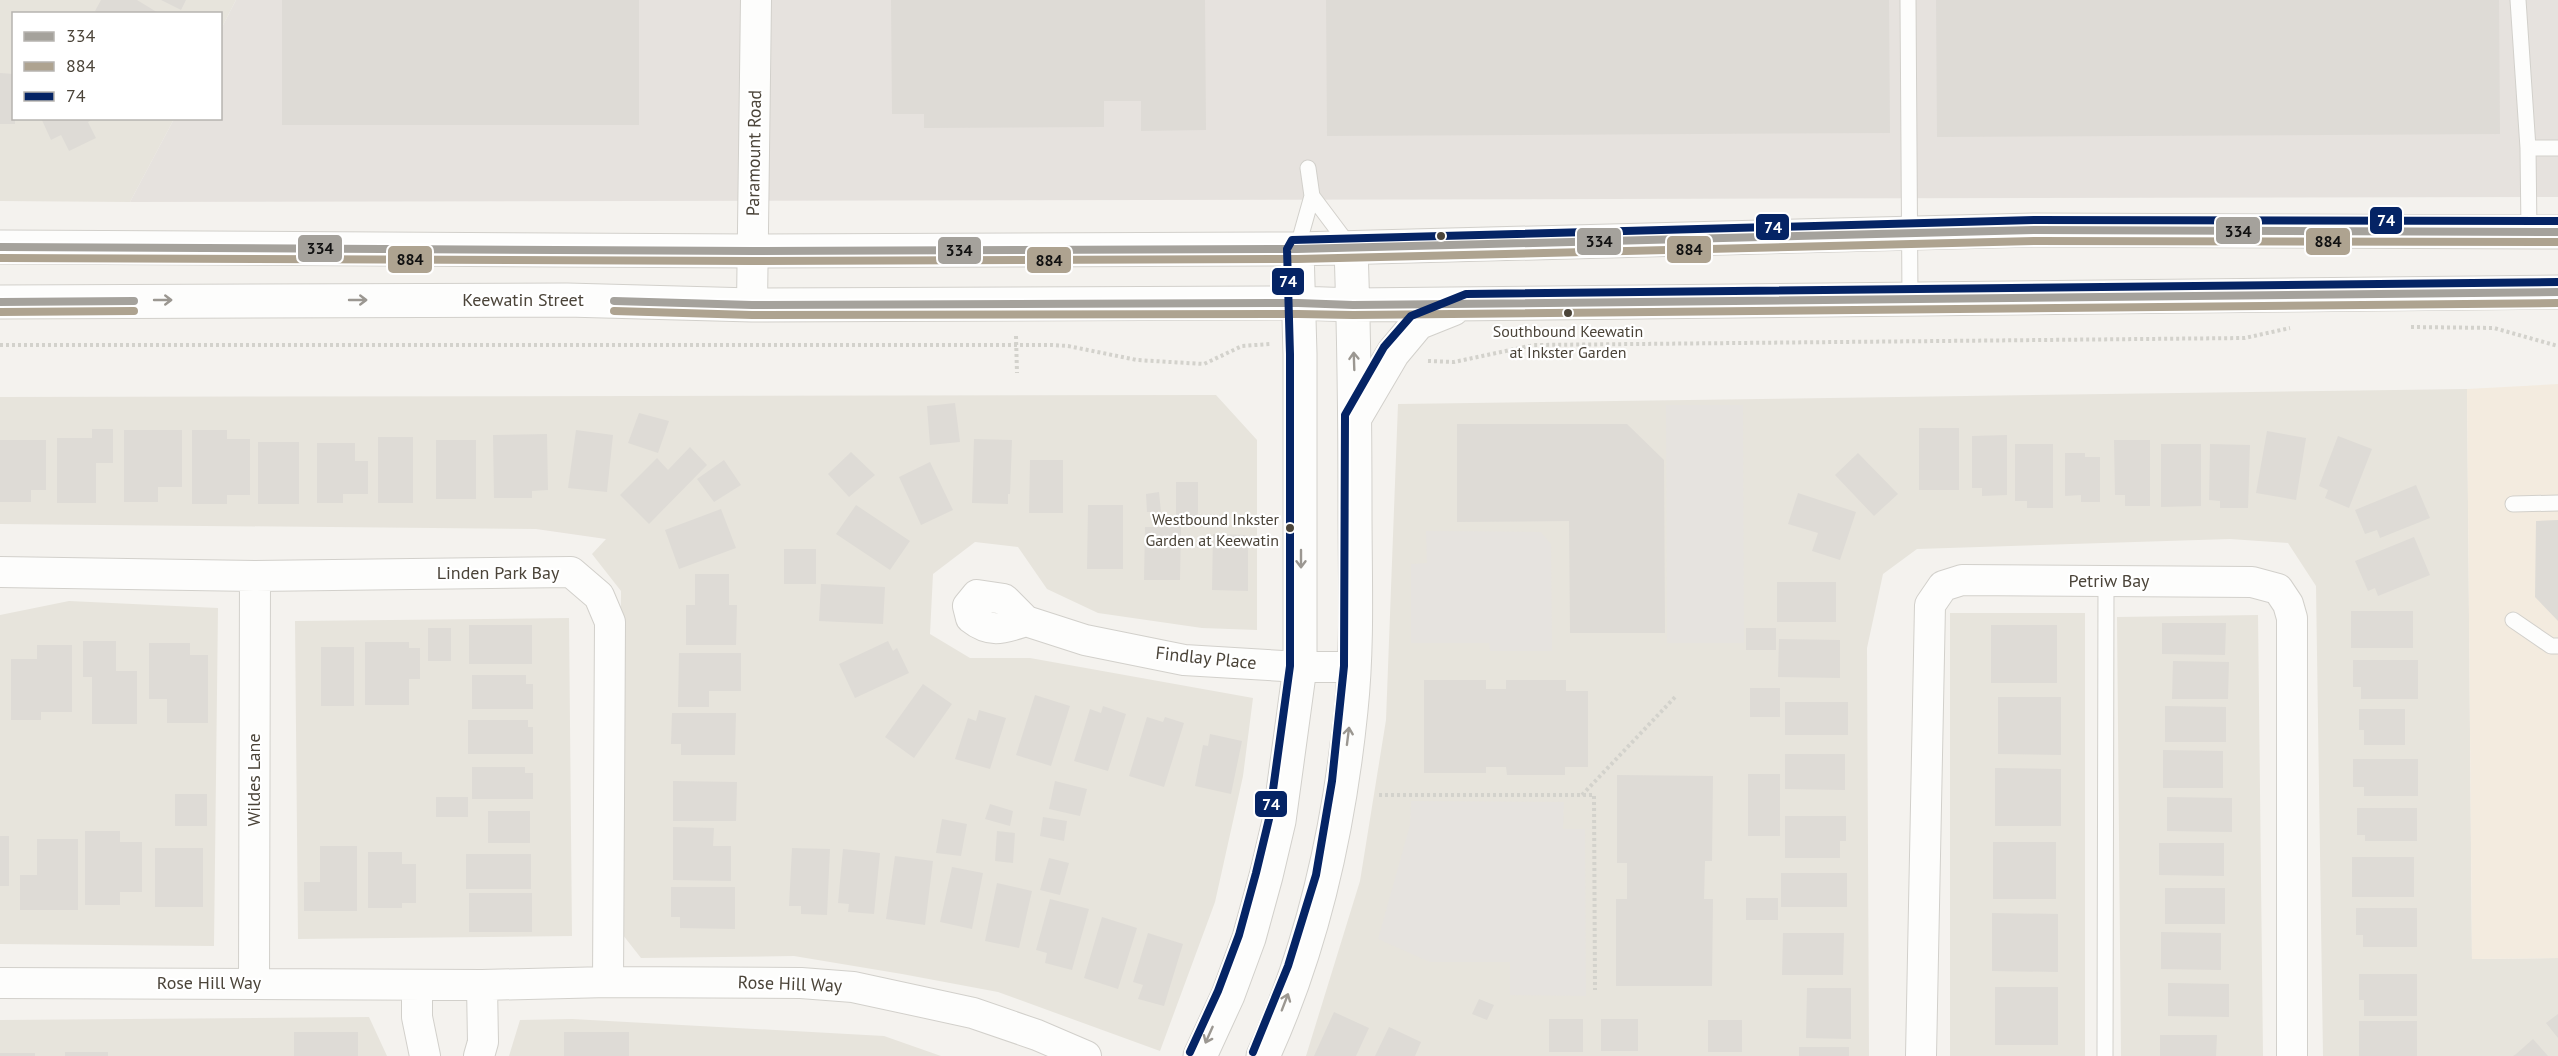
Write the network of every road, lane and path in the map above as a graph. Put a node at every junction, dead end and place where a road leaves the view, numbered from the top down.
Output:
1 (756, 0) edge
2 (1908, 0) edge
3 (2518, 0) edge
4 (2528, 148) junction
5 (2558, 148) edge
6 (1308, 168) dead end
7 (1312, 196) junction
8 (2544, 232) edge
9 (1911, 233) junction
10 (0, 247) edge
11 (1351, 248) junction
12 (1298, 249) junction
13 (753, 250) junction
14 (2558, 292) edge
15 (1910, 299) junction
16 (0, 302) edge
17 (1298, 303) junction
18 (1466, 304) junction
19 (752, 305) junction
20 (1353, 305) junction
21 (1016, 326) dead end
22 (2301, 328) dead end
23 (2406, 328) dead end
24 (0, 345) edge
25 (1017, 345) junction
26 (1242, 346) dead end
27 (2558, 346) edge
28 (1420, 359) dead end
29 (1017, 373) dead end
30 (1355, 418) junction
31 (2558, 503) edge
32 (2513, 504) dead end
33 (0, 572) edge
34 (255, 576) junction
35 (2106, 581) junction
36 (2513, 620) dead end
37 (1026, 621) dead end
38 (2558, 646) edge
39 (1300, 667) junction
40 (1354, 667) junction
41 (1677, 695) dead end
42 (1379, 795) dead end
43 (1581, 795) junction
44 (608, 982) junction
45 (0, 983) edge
46 (254, 984) junction
47 (417, 985) junction
48 (482, 985) junction
49 (1595, 990) dead end
50 (424, 1056) edge
51 (478, 1056) edge
52 (1086, 1056) edge
53 (1200, 1056) edge
54 (1263, 1056) edge
55 (1921, 1056) edge
56 (2105, 1056) edge
57 (2292, 1056) edge

1 - 13 street, Paramount Road
2 - 9 lane
3 - 4 lane
4 - 5 lane
4 - 8 lane
6 - 7 lane
7 - 11 lane
7 - 12 lane
8 - 9 street
9 - 11 street
9 - 15 lane
10 - 13 street
11 - 12 street
11 - 20 street
12 - 13 street
12 - 17 street
13 - 19 street, Paramount Road
14 - 15 street, Keewatin Street
15 - 18 street, Keewatin Street
16 -> 19 street, Keewatin Street
17 - 19 street, Keewatin Street
17 - 20 street, Keewatin Street
17 -> 39 street
18 - 20 street, Keewatin Street
18 - 30 street
30 -> 20 street
21 - 25 path
22 - 28 path
23 - 27 path
24 - 25 path
25 - 26 path
25 - 29 path
30 - 40 street
31 - 32 lane
33 - 34 street, Linden Park Bay
34 - 44 street, Linden Park Bay
34 - 46 street, Wildes Lane
35 - 55 street, Petriw Bay
35 - 56 lane
35 - 57 street, Petriw Bay
36 - 38 lane
37 - 39 street, Findlay Place
39 - 40 street, Findlay Place
39 -> 53 street
54 -> 40 street
41 - 43 path
42 - 43 path
43 - 49 path
44 - 48 street, Rose Hill Way
44 - 52 street, Rose Hill Way
45 - 46 street, Rose Hill Way
46 - 47 street, Rose Hill Way
47 - 48 street, Rose Hill Way
47 - 50 street
48 - 51 street

